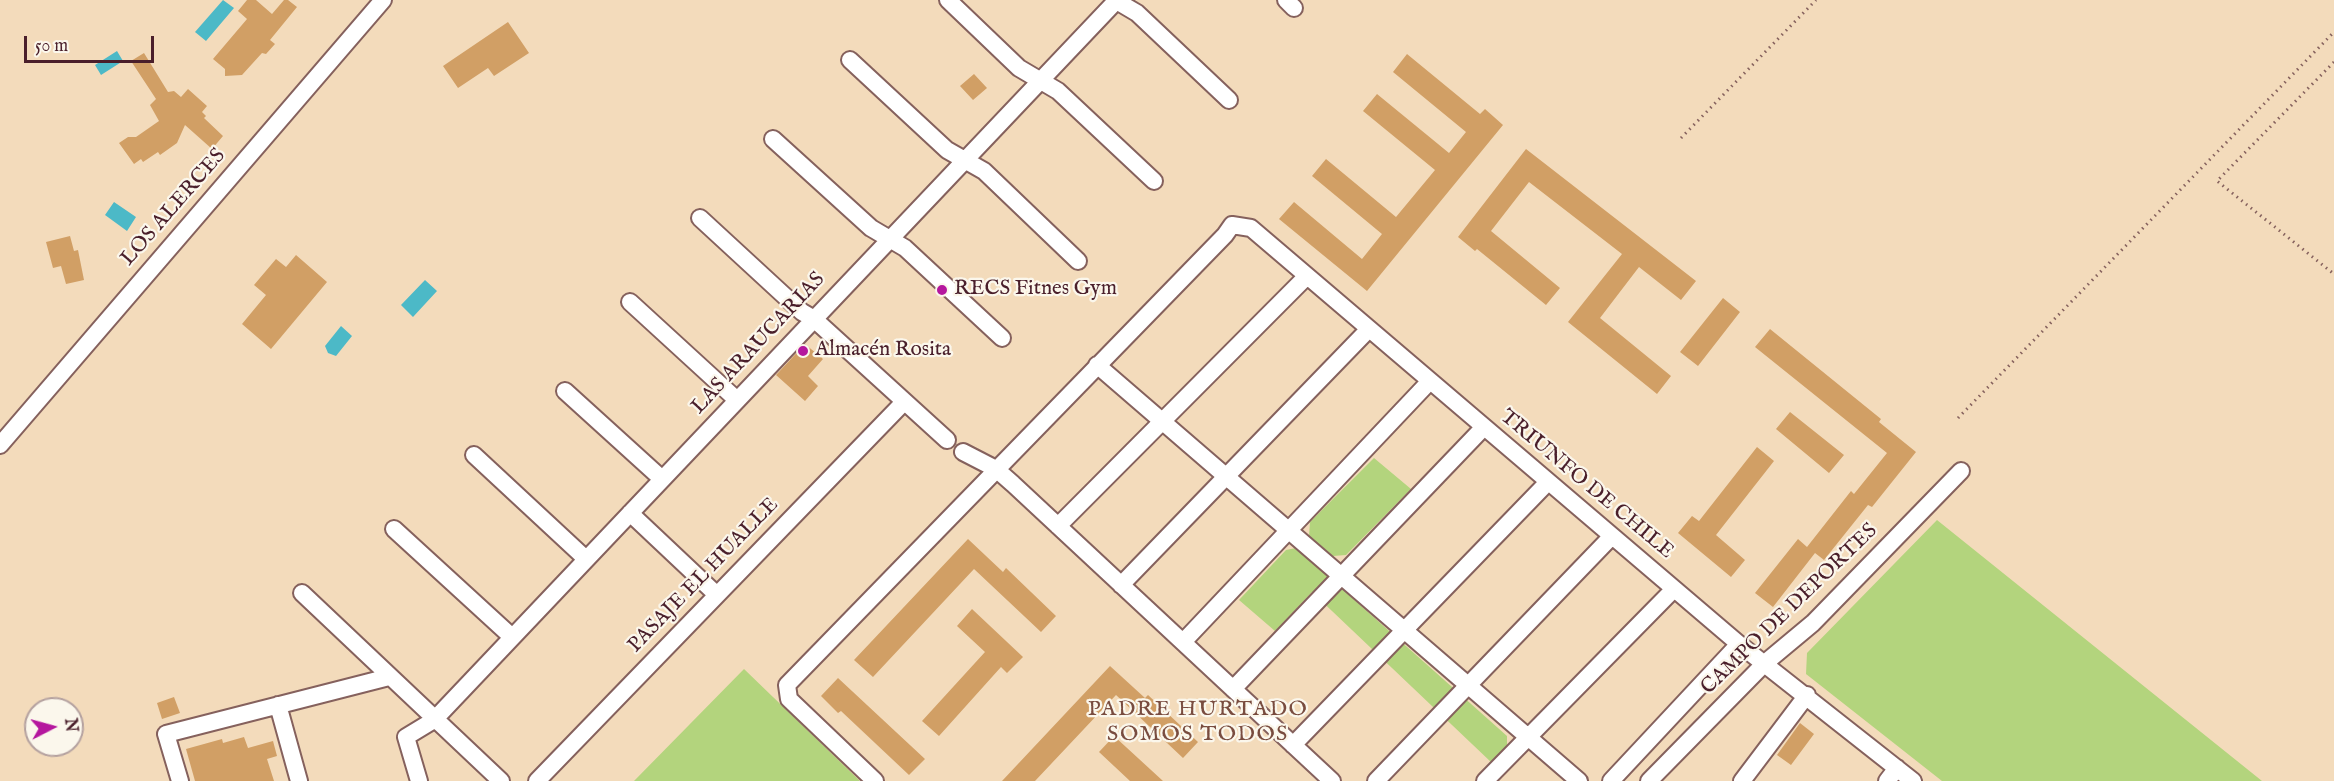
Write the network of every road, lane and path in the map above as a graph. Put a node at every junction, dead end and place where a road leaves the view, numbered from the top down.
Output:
1 (383, 0) edge
2 (948, 0) edge
3 (1116, 0) edge
4 (1816, 0) edge
5 (2334, 32) edge
6 (850, 60) dead end
7 (2334, 62) edge
8 (1040, 81) junction
9 (1229, 100) dead end
10 (1681, 138) dead end
11 (773, 139) dead end
12 (964, 160) junction
13 (1154, 181) dead end
14 (700, 218) dead end
15 (890, 239) junction
16 (1078, 261) dead end
17 (2334, 274) edge
18 (1307, 276) junction
19 (630, 302) dead end
20 (814, 319) junction
21 (1369, 329) junction
22 (1002, 338) dead end
23 (1097, 365) junction
24 (1430, 381) junction
25 (565, 391) dead end
26 (737, 400) junction
27 (904, 402) junction
28 (1958, 418) dead end
29 (1162, 421) junction
30 (1484, 427) junction
31 (947, 440) dead end
32 (0, 445) edge
33 (963, 452) dead end
34 (474, 455) dead end
35 (996, 469) junction
36 (1961, 471) dead end
37 (1226, 477) junction
38 (662, 479) junction
39 (1548, 482) junction
40 (630, 513) junction
41 (1058, 526) junction
42 (394, 529) dead end
43 (1288, 530) junction
44 (1612, 536) junction
45 (586, 559) junction
46 (1341, 576) junction
47 (1121, 585) junction
48 (1674, 589) junction
49 (302, 593) dead end
50 (717, 595) junction
51 (1404, 630) junction
52 (512, 638) junction
53 (1183, 642) junction
54 (1739, 644) junction
55 (1765, 663) junction
56 (389, 677) junction
57 (1468, 685) junction
58 (1233, 689) junction
59 (1807, 695) junction
60 (278, 705) junction
61 (434, 720) junction
62 (1528, 737) junction
63 (1293, 745) junction
64 (1892, 774) edge
65 (180, 781) edge
66 (299, 781) edge
67 (419, 781) edge
68 (501, 781) edge
69 (537, 781) edge
70 (875, 781) edge
71 (1332, 781) edge
72 (1376, 781) edge
73 (1485, 781) edge
74 (1579, 781) edge
75 (1611, 781) edge
76 (1649, 781) edge
77 (1742, 781) edge
78 (1913, 781) edge

1 - 32 street, LOS ALERCES
2 - 8 street
3 - 8 street, LAS ARAUCARIAS
3 - 9 street
4 - 10 path
5 - 28 path
6 - 12 street
7 - 17 path
8 - 12 street, LAS ARAUCARIAS
8 - 13 street
11 - 15 street
12 - 15 street, LAS ARAUCARIAS
12 - 16 street
14 - 20 street
15 - 20 street, LAS ARAUCARIAS
15 - 22 street
18 - 21 street, TRIUNFO DE CHILE
18 - 23 street, TRIUNFO DE CHILE
18 - 29 street
19 - 26 street
20 - 26 street, LAS ARAUCARIAS
20 - 27 street
21 - 24 street, TRIUNFO DE CHILE
21 - 37 street
23 - 29 street
23 - 35 street
24 - 30 street, TRIUNFO DE CHILE
24 - 43 street
25 - 38 street
26 - 38 street, LAS ARAUCARIAS
27 - 31 street
27 - 50 street, PASAJE EL HUALLE
29 - 37 street
29 - 41 street
30 - 39 street, TRIUNFO DE CHILE
30 - 46 street
33 - 35 street
34 - 45 street
35 - 41 street
35 - 70 street
36 - 55 street, CAMPO DE DEPORTES
37 - 43 street
37 - 47 street
38 - 40 street, LAS ARAUCARIAS
39 - 44 street, TRIUNFO DE CHILE
39 - 51 street
40 - 45 street, LAS ARAUCARIAS
40 - 50 street
41 - 47 street
42 - 52 street
43 - 46 street
43 - 53 street
44 - 48 street, TRIUNFO DE CHILE
44 - 57 street
45 - 52 street, LAS ARAUCARIAS
46 - 51 street
46 - 58 street
47 - 53 street
48 - 54 street, TRIUNFO DE CHILE
48 - 62 street
49 - 56 street
50 - 69 street, PASAJE EL HUALLE
51 - 57 street
51 - 63 street
52 - 61 street, LAS ARAUCARIAS
53 - 58 street
54 - 55 street, TRIUNFO DE CHILE
54 - 75 street, CAMPO DE DEPORTES
55 - 59 street, TRIUNFO DE CHILE
55 - 76 street, CAMPO DE DEPORTES
56 - 60 street
56 - 61 street
57 - 62 street
57 - 72 street
58 - 63 street
59 - 64 street, TRIUNFO DE CHILE
59 - 77 street
60 - 65 street
60 - 66 street
61 - 67 street, LAS ARAUCARIAS
61 - 68 street
62 - 73 street
62 - 74 street
63 - 71 street
64 - 78 street, TRIUNFO DE CHILE

